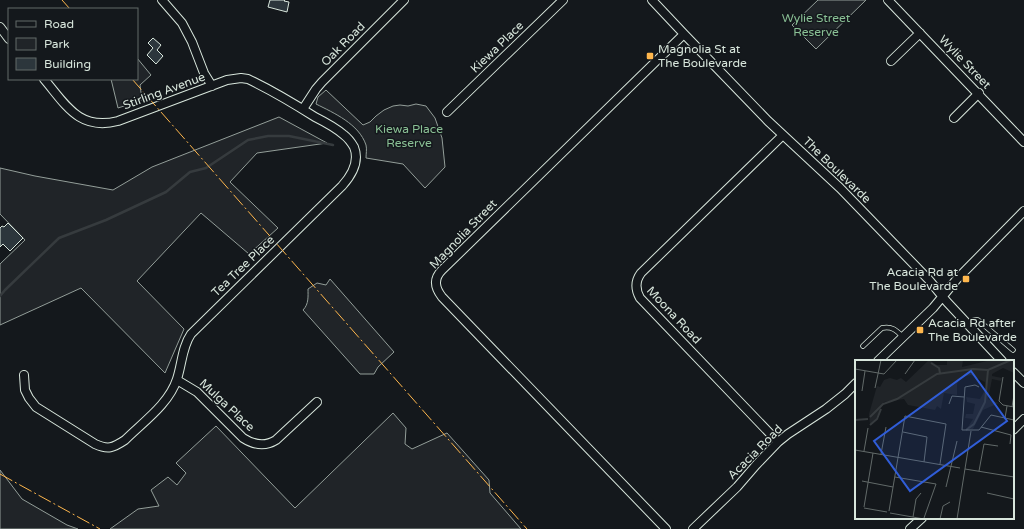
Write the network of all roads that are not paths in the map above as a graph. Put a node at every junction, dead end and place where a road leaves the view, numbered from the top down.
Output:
1 (162, 0) edge
2 (404, 0) edge
3 (563, 0) edge
4 (652, 0) edge
5 (888, 0) edge
6 (0, 27) edge
7 (920, 33) junction
8 (684, 34) junction
9 (8, 38) edge
10 (892, 61) dead end
11 (45, 80) edge
12 (212, 86) junction
13 (978, 94) junction
14 (303, 109) junction
15 (447, 112) dead end
16 (954, 118) dead end
17 (783, 135) junction
18 (1024, 142) edge
19 (1024, 211) edge
20 (942, 297) junction
21 (968, 324) junction
22 (903, 337) junction
23 (863, 346) dead end
24 (1013, 350) dead end
25 (879, 360) edge
26 (1001, 360) edge
27 (1014, 373) edge
28 (24, 375) dead end
29 (177, 380) junction
30 (1024, 383) edge
31 (855, 384) edge
32 (317, 402) dead end
33 (1024, 419) edge
34 (1014, 429) edge
35 (778, 442) junction
36 (921, 519) edge
37 (666, 529) edge
38 (693, 529) edge
39 (910, 529) edge

1 - 12 street
2 - 14 street, Oak Road
3 - 15 street, Kiewa Place
4 - 8 street, The Boulevarde
5 - 7 street, Wylie Street
6 - 9 street
7 - 10 street
7 - 13 street, Wylie Street
8 - 17 street, The Boulevarde
8 - 37 street, Magnolia Street
11 - 12 street, Stirling Avenue
12 - 14 street, Stirling Avenue
13 - 16 street
13 - 18 street, Wylie Street
14 - 29 street, Tea Tree Place
17 - 20 street, The Boulevarde
17 - 35 street, Moona Road
19 - 20 street
20 - 21 street, The Boulevarde
20 - 22 street
21 - 24 lane
21 - 26 street, The Boulevarde
22 - 23 lane
22 - 25 street
27 - 30 street
28 - 29 street, Tea Tree Place
29 - 32 street, Mulga Place
31 - 35 street, Acacia Road
33 - 34 street
35 - 38 street, Acacia Road
36 - 39 street

